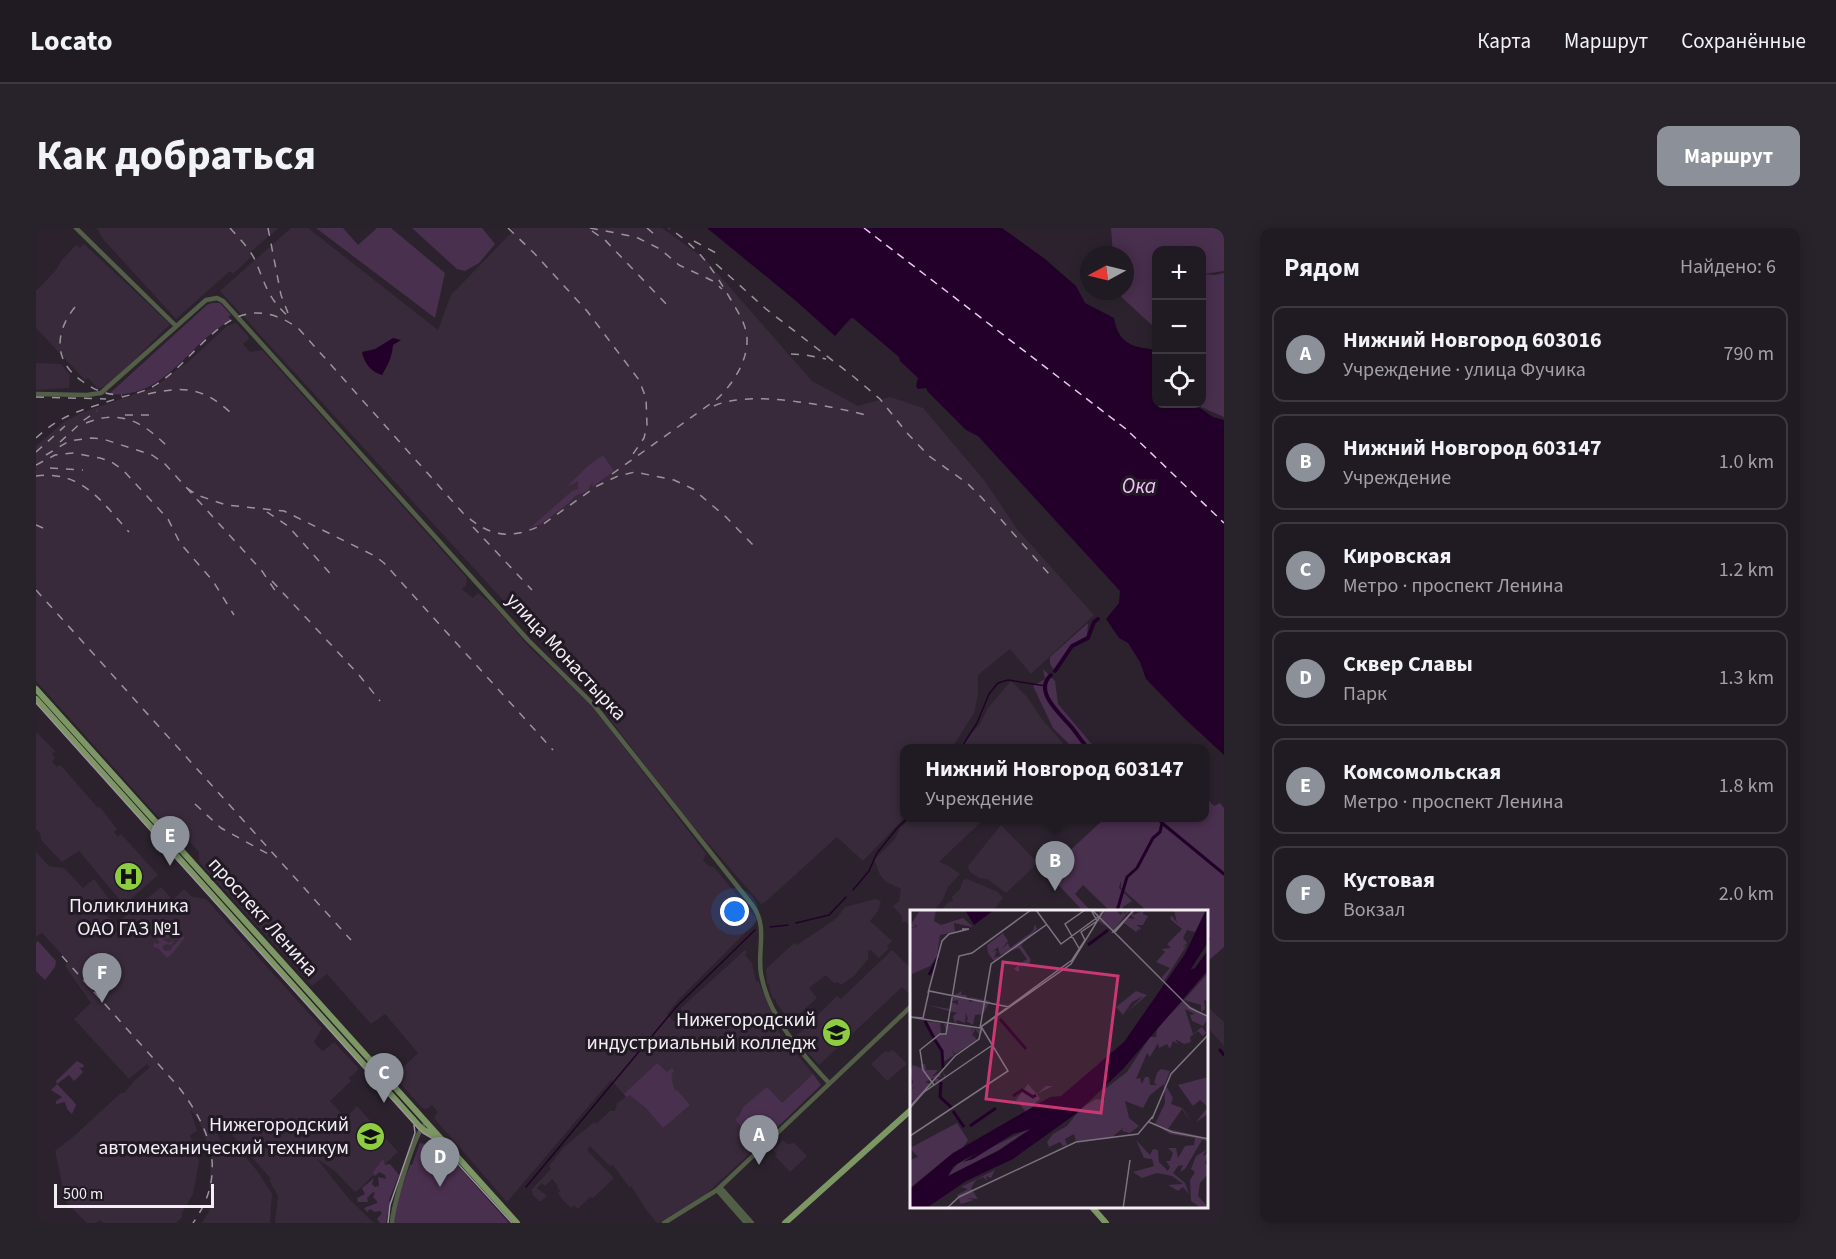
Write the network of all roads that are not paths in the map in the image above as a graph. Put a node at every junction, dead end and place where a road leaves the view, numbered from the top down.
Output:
1 (76, 228) edge
2 (176, 326) junction
3 (36, 394) edge
4 (36, 689) edge
5 (36, 699) edge
6 (140, 810) junction
7 (910, 1008) edge
8 (376, 1072) junction
9 (829, 1083) junction
10 (910, 1111) edge
11 (427, 1123) junction
12 (421, 1128) junction
13 (442, 1140) junction
14 (718, 1189) junction
15 (1093, 1208) edge
16 (392, 1223) edge
17 (517, 1223) edge
18 (664, 1223) edge
19 (746, 1223) edge
20 (752, 1223) edge
21 (785, 1223) edge
22 (1106, 1223) edge

1 - 2 street
2 - 3 street
2 - 9 street, улица Монастырка
4 - 6 main road, проспект Ленина
5 - 6 main road, проспект Ленина
6 - 8 main road, проспект Ленина
7 - 9 street
8 - 11 main road, проспект Ленина
8 - 12 main road, проспект Ленина
9 - 14 street
10 - 21 main road
11 - 12 street
11 - 13 main road, проспект Ленина
12 - 13 main road, проспект Ленина
12 - 16 street
13 - 17 main road, проспект Ленина
14 - 18 street
14 - 19 street
14 - 20 street
15 - 22 main road

